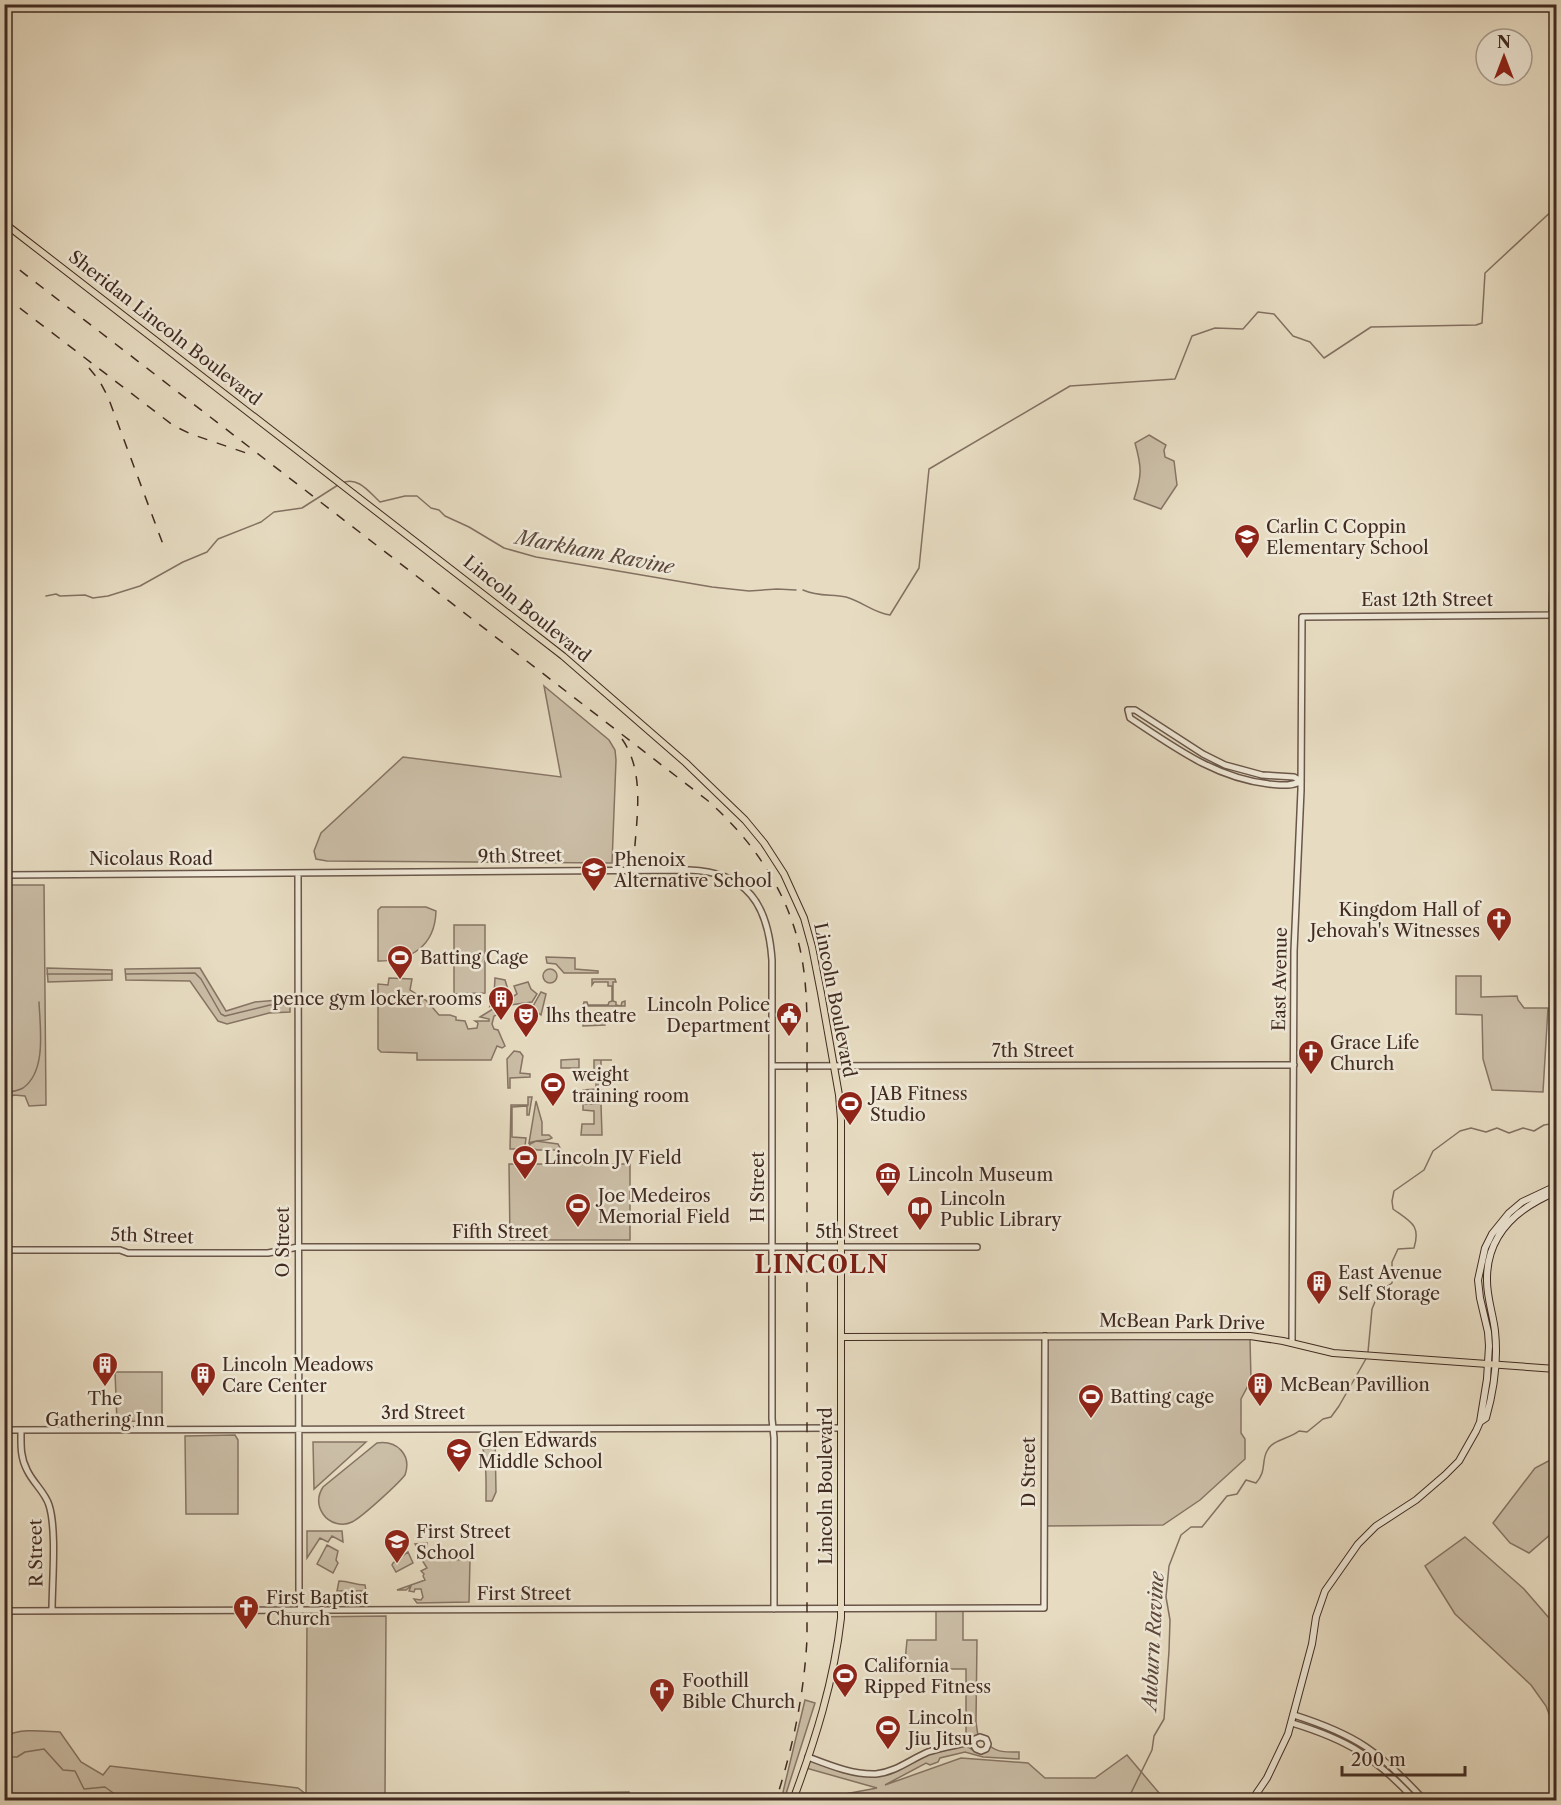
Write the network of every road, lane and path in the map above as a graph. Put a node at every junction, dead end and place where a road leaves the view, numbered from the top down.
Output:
1 (4, 222) edge
2 (1557, 363) edge
3 (307, 457) joint
4 (1554, 615) edge
5 (1302, 617) joint
6 (1238, 770) junction
7 (1221, 772) junction
8 (1301, 772) junction
9 (1294, 777) junction
10 (1301, 781) junction
11 (1294, 785) junction
12 (1301, 790) junction
13 (298, 874) junction
14 (4, 875) edge
15 (739, 884) joint
16 (1294, 1065) junction
17 (773, 1066) junction
18 (834, 1066) junction
19 (1557, 1186) edge
20 (1557, 1192) edge
21 (298, 1247) junction
22 (773, 1247) junction
23 (841, 1247) junction
24 (977, 1247) dead end
25 (4, 1250) edge
26 (1045, 1336) junction
27 (841, 1337) junction
28 (1292, 1343) junction
29 (1491, 1365) junction
30 (1557, 1369) edge
31 (298, 1428) junction
32 (773, 1428) junction
33 (841, 1428) junction
34 (4, 1430) edge
35 (21, 1430) junction
36 (841, 1608) junction
37 (1044, 1608) joint
38 (774, 1609) junction
39 (301, 1610) junction
40 (4, 1611) edge
41 (52, 1611) junction
42 (1294, 1715) junction
43 (1292, 1723) junction
44 (975, 1740) junction
45 (959, 1745) junction
46 (975, 1748) junction
47 (808, 1757) junction
48 (793, 1800) edge
49 (1252, 1800) edge
50 (1415, 1800) edge
51 (1424, 1800) edge

1 - 3 main road, Sheridan Lincoln Boulevard
2 - 4 street
3 - 18 main road, Lincoln Boulevard
4 - 5 street, East 12th Street
5 - 8 street, East Avenue
6 - 7 street
6 - 7 street
6 - 9 street
7 - 11 street
8 - 9 street
8 - 10 street, East Avenue
9 - 10 street
10 - 11 street
10 - 12 street, East Avenue
11 - 12 street
12 - 16 street, East Avenue
13 - 14 street, Nicolaus Road
13 - 15 street, 9th Street
13 - 21 street, O Street
15 - 17 street, H Street
16 - 18 street, 7th Street
16 - 28 street, East Avenue
17 - 18 street, 7th Street
17 - 22 street, H Street
18 - 23 main road, Lincoln Boulevard
19 - 29 main road
20 - 29 main road
21 - 22 street, Fifth Street
21 - 25 street, 5th Street
21 - 31 street, O Street
22 - 23 street, 5th Street
22 - 32 street, H Street
23 - 24 street, 5th Street
23 - 27 main road, Lincoln Boulevard
26 - 27 main road, McBean Park Drive
26 - 28 main road, McBean Park Drive
26 - 37 street, D Street
27 - 33 main road, Lincoln Boulevard
28 - 29 main road, McBean Park Drive
29 - 30 main road, McBean Park Drive
29 - 42 main road
31 - 32 street, 3rd Street
31 - 35 street, 3rd Street
31 - 39 street, O Street
32 - 33 street, 3rd Street
32 - 38 street, H Street
33 - 36 main road, Lincoln Boulevard
34 - 35 street, 3rd Street
35 - 41 street, R Street
36 - 37 street, First Street
36 - 38 street, First Street
36 - 47 main road, Lincoln Boulevard
38 - 39 street, First Street
39 - 41 street, First Street
40 - 41 street, First Street
42 - 43 main road
42 - 51 street
43 - 49 main road
43 - 50 street
44 - 45 street
44 - 46 street
44 - 46 street
45 - 46 street
45 - 47 street
47 - 48 main road, Lincoln Boulevard

